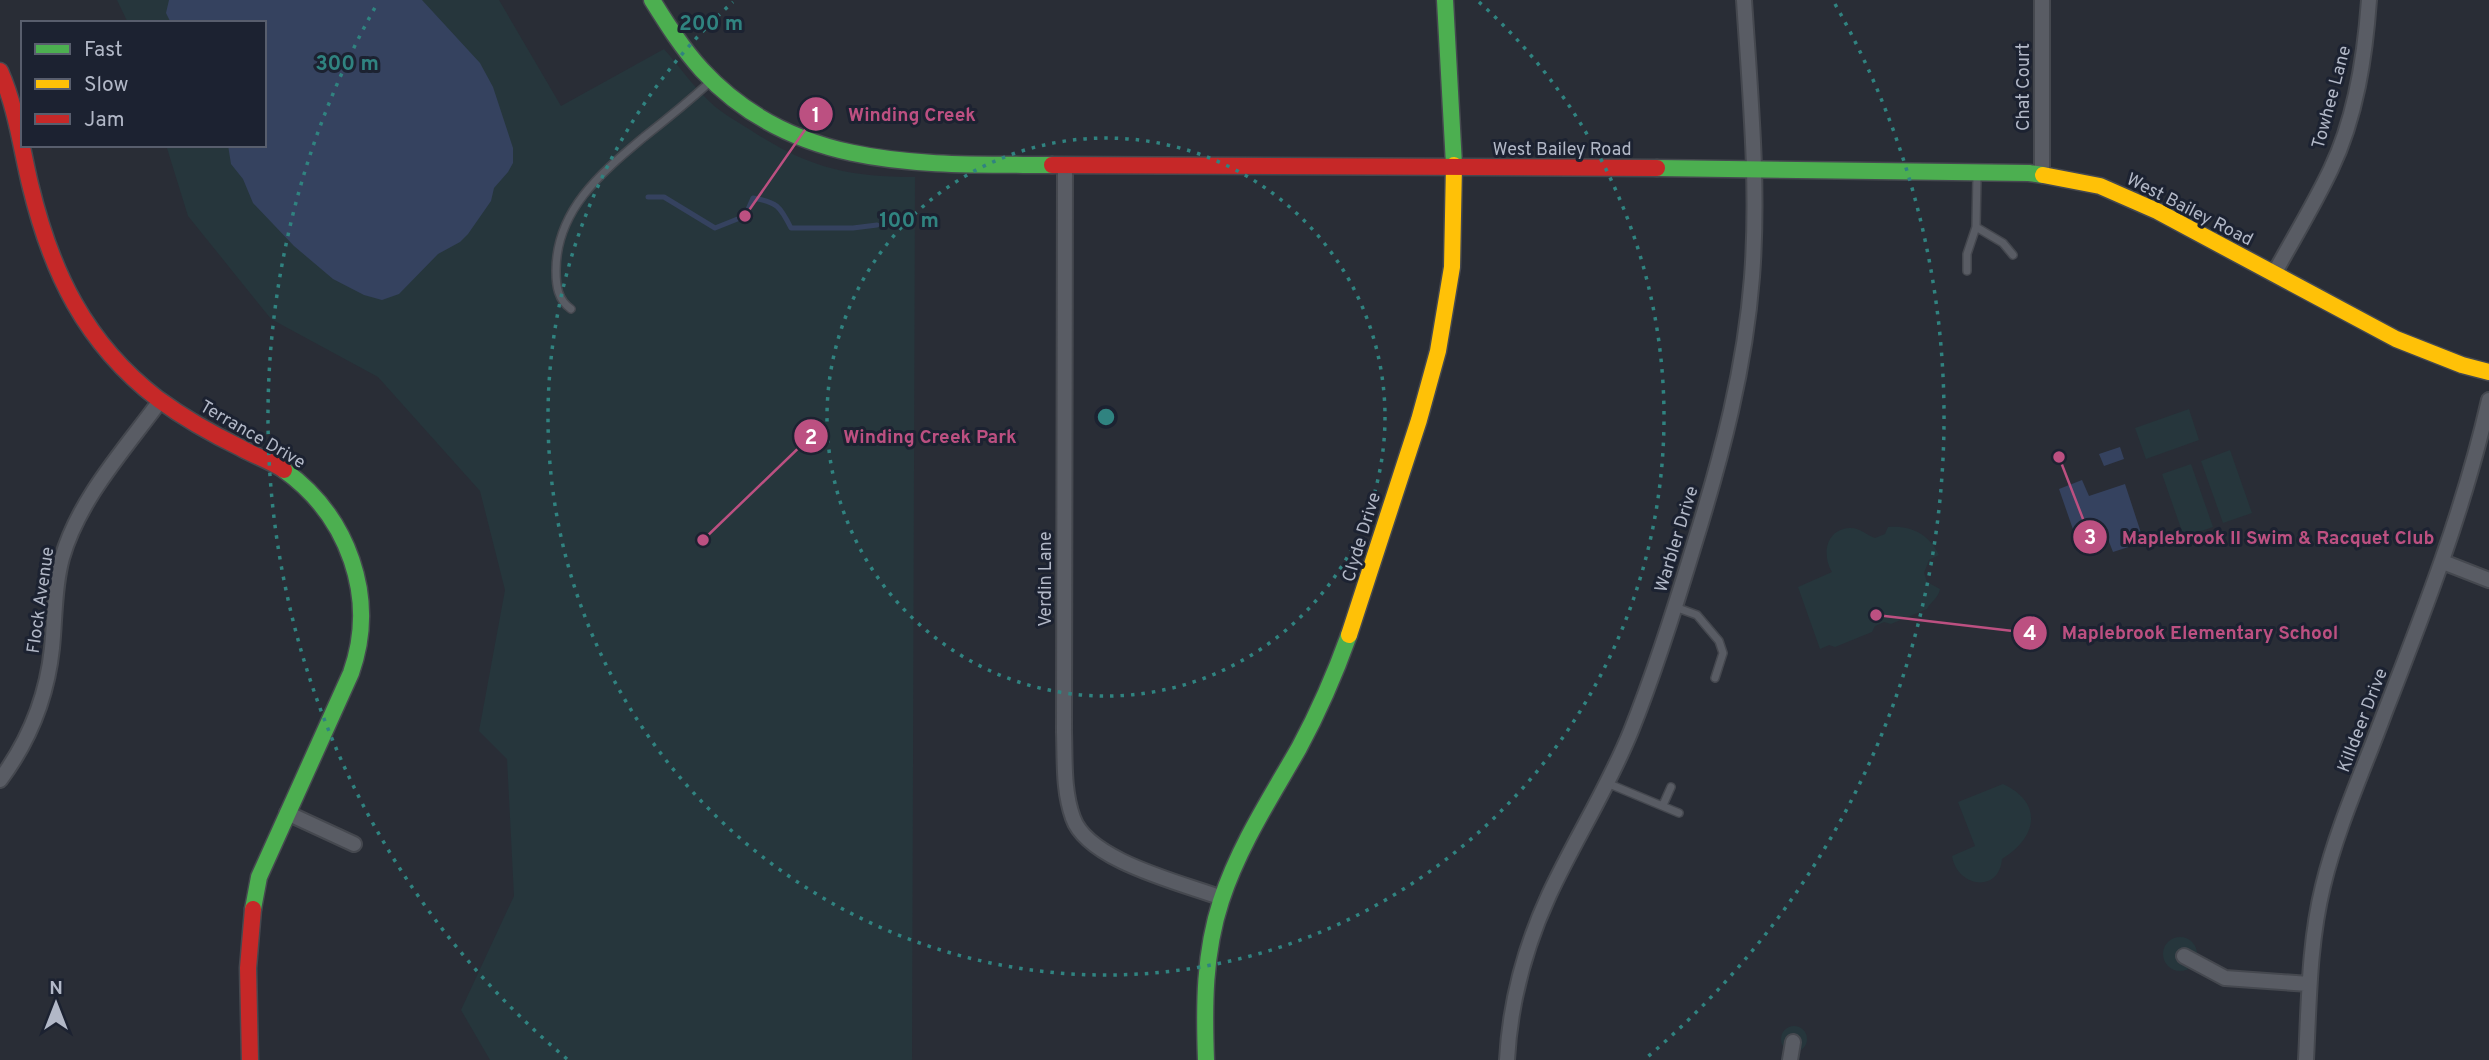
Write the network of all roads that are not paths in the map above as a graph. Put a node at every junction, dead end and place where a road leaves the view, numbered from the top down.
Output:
1 (652, 0) edge
2 (1445, 0) edge
3 (1744, 0) edge
4 (2042, 0) edge
5 (2369, 0) edge
6 (0, 71) edge
7 (712, 81) junction
8 (21, 144) edge
9 (22, 147) edge
10 (1065, 166) junction
11 (1454, 167) junction
12 (1753, 168) junction
13 (1977, 171) junction
14 (2042, 174) junction
15 (1976, 227) junction
16 (2013, 255) dead end
17 (1967, 271) dead end
18 (2274, 274) junction
19 (571, 309) dead end
20 (2489, 372) edge
21 (2489, 400) edge
22 (160, 401) junction
23 (2443, 562) junction
24 (2489, 580) edge
25 (1675, 607) junction
26 (1715, 678) dead end
27 (0, 780) edge
28 (1607, 783) junction
29 (1671, 787) dead end
30 (1662, 805) junction
31 (287, 813) junction
32 (1679, 813) dead end
33 (354, 845) dead end
34 (1222, 898) junction
35 (2184, 956) dead end
36 (2309, 984) junction
37 (1793, 1042) dead end
38 (250, 1060) edge
39 (1206, 1060) edge
40 (1507, 1060) edge
41 (1790, 1060) edge
42 (2306, 1060) edge

1 - 7 street, West Bailey Road
2 - 11 street, Clyde Drive
3 - 12 street, Warbler Drive
4 - 14 street, Chat Court
5 - 18 street, Towhee Lane
6 - 8 street, Terrance Drive
7 - 10 street, West Bailey Road
7 - 19 lane
9 - 22 street, Terrance Drive
10 - 11 street, West Bailey Road
10 - 34 street, Verdin Lane
11 - 12 street, West Bailey Road
11 - 34 street, Clyde Drive
12 - 13 street, West Bailey Road
12 - 25 street, Warbler Drive
13 - 14 street, West Bailey Road
13 - 15 lane
14 - 18 street, West Bailey Road
15 - 16 lane
15 - 17 lane
18 - 20 street, West Bailey Road
21 - 23 street, Killdeer Drive
22 - 27 street, Flock Avenue
22 - 31 street, Terrance Drive
23 - 24 street
23 - 36 street, Killdeer Drive
25 - 26 lane
25 - 28 street, Warbler Drive
28 - 30 lane
28 - 40 street, Warbler Drive
29 - 30 lane
30 - 32 lane
31 - 33 street
31 - 38 street, Terrance Drive
34 - 39 street, Clyde Drive
35 - 36 street
36 - 42 street, Killdeer Drive
37 - 41 street

